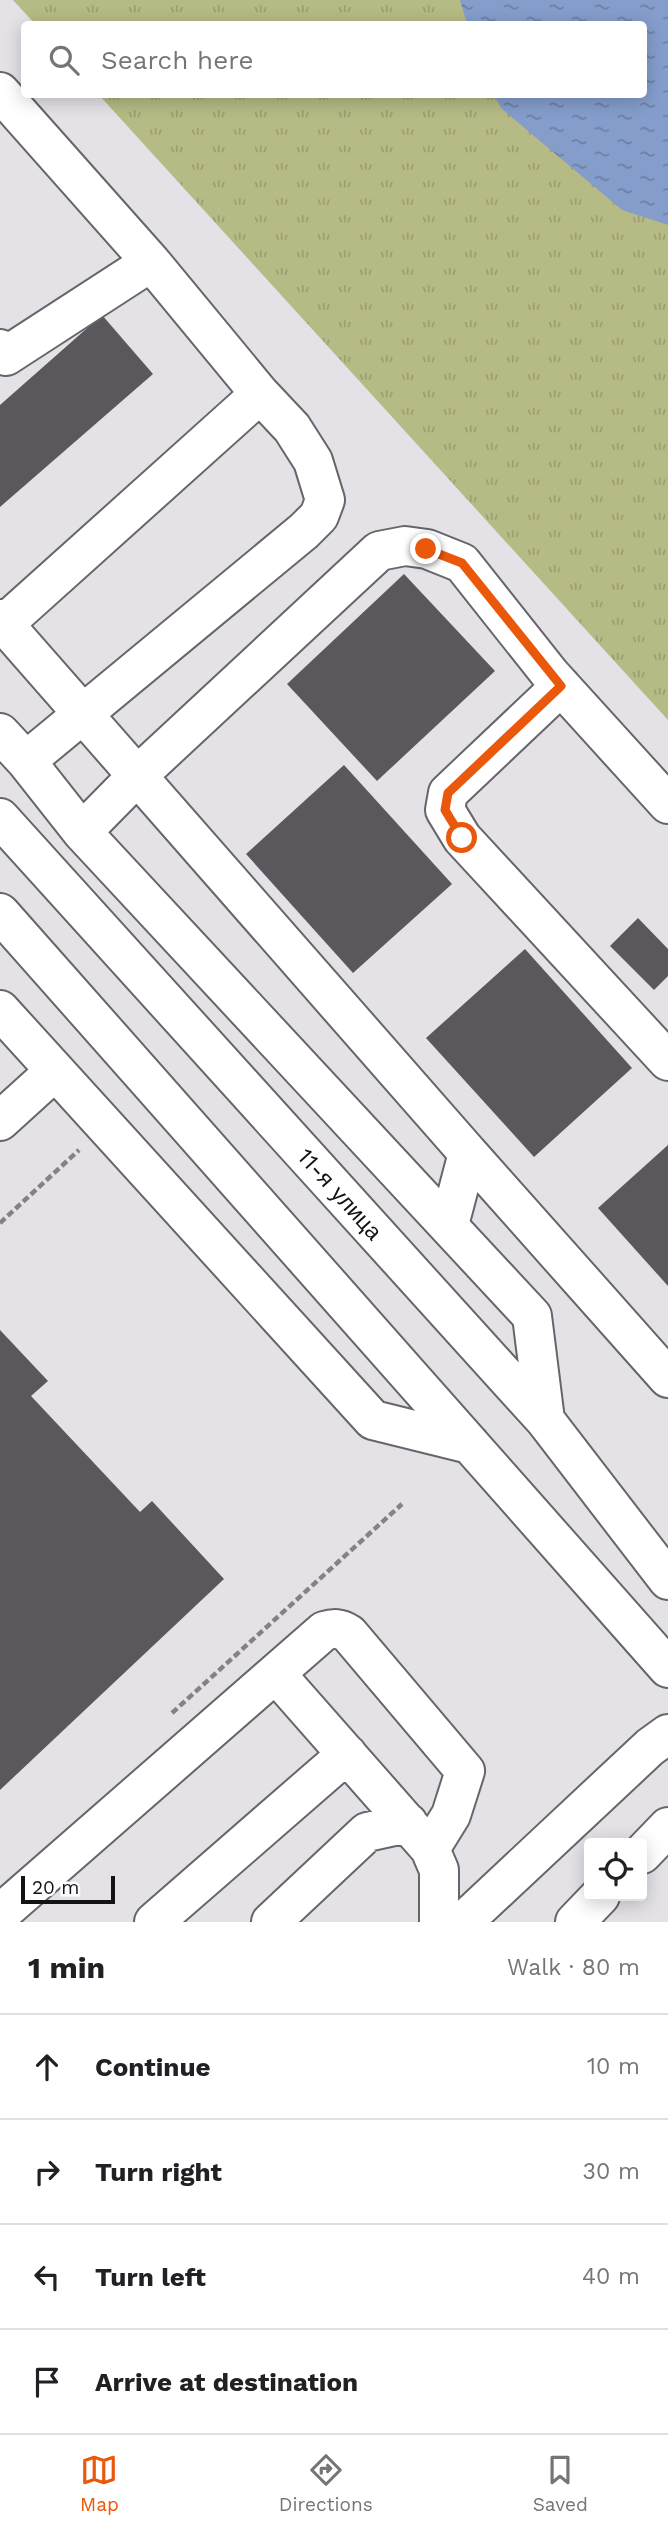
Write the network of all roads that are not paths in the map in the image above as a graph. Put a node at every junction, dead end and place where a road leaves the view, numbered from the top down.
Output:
1 (0, 92) edge
2 (152, 262) junction
3 (0, 349) edge
4 (260, 394) junction
5 (2, 622) edge
6 (561, 686) junction
7 (83, 714) junction
8 (0, 733) edge
9 (26, 761) junction
10 (137, 776) junction
11 (668, 804) edge
12 (0, 818) edge
13 (82, 832) junction
14 (0, 913) edge
15 (0, 1010) edge
16 (668, 1061) edge
17 (55, 1071) junction
18 (0, 1121) edge
19 (468, 1153) junction
20 (449, 1225) junction
21 (668, 1378) edge
22 (545, 1420) junction
23 (470, 1444) junction
24 (668, 1580) edge
25 (668, 1668) edge
26 (276, 1674) junction
27 (668, 1734) edge
28 (347, 1754) junction
29 (668, 1827) edge
30 (419, 1836) junction
31 (647, 1849) edge
32 (595, 1901) edge
33 (0, 1914) edge
34 (154, 1922) edge
35 (271, 1922) edge
36 (439, 1922) edge
37 (463, 1922) edge
38 (575, 1922) edge

1 - 2 street
2 - 3 street
2 - 4 street
4 - 5 street
4 - 7 street
5 - 7 street
6 - 10 street
6 - 11 street
6 - 16 street
7 - 9 street
7 - 10 street
8 - 9 street
9 - 13 street
10 - 13 street
10 - 19 street
12 - 22 street, 11-я улица
13 - 20 street
14 - 23 street
15 - 17 street
17 - 18 street
17 - 23 street
19 - 20 street
19 - 21 street
20 - 22 street
22 - 24 street, 11-я улица
23 - 25 street
26 - 28 street
26 - 30 street
26 - 33 street
27 - 37 street
28 - 30 street
28 - 34 street
29 - 31 street
30 - 35 street
30 - 36 street
32 - 38 street

